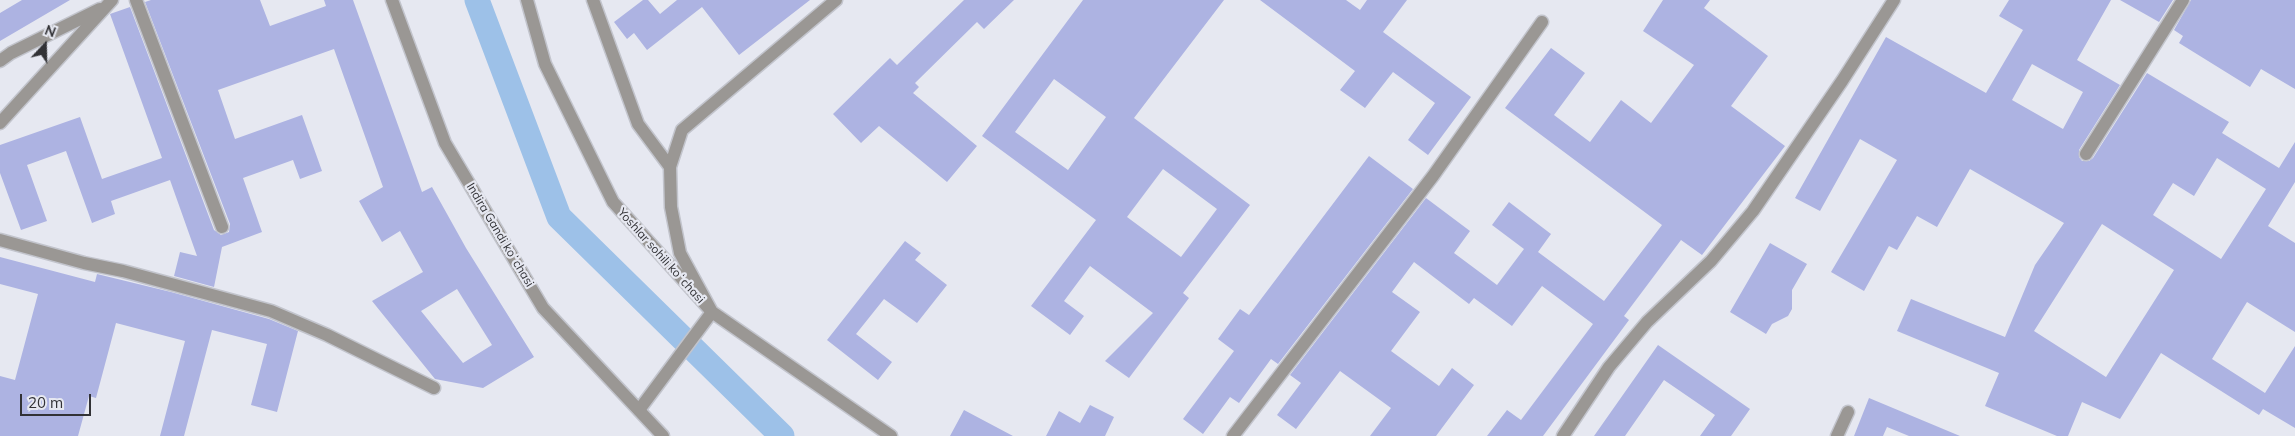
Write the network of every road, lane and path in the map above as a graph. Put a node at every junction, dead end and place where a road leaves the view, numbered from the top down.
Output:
1 (136, 0) edge
2 (392, 0) edge
3 (527, 0) edge
4 (593, 0) edge
5 (836, 0) edge
6 (1894, 0) edge
7 (2183, 0) edge
8 (110, 3) edge
9 (1542, 22) dead end
10 (0, 60) edge
11 (0, 124) edge
12 (2086, 154) dead end
13 (670, 167) junction
14 (222, 227) dead end
15 (0, 240) edge
16 (712, 312) junction
17 (434, 388) dead end
18 (638, 410) junction
19 (1848, 412) dead end
20 (663, 436) edge
21 (890, 436) edge
22 (1233, 436) edge
23 (1563, 436) edge
24 (1837, 436) edge

1 - 14 street
2 - 18 street, Indira Gandi koʻchasi
3 - 16 street, Yoshlar sohili koʻchasi
4 - 13 street
5 - 13 street
6 - 23 street
7 - 12 street
8 - 10 street
8 - 11 street
9 - 22 street
13 - 16 street
15 - 17 street
16 - 18 street
16 - 21 street, Yoshlar sohili koʻchasi
18 - 20 street, Indira Gandi koʻchasi
19 - 24 street

